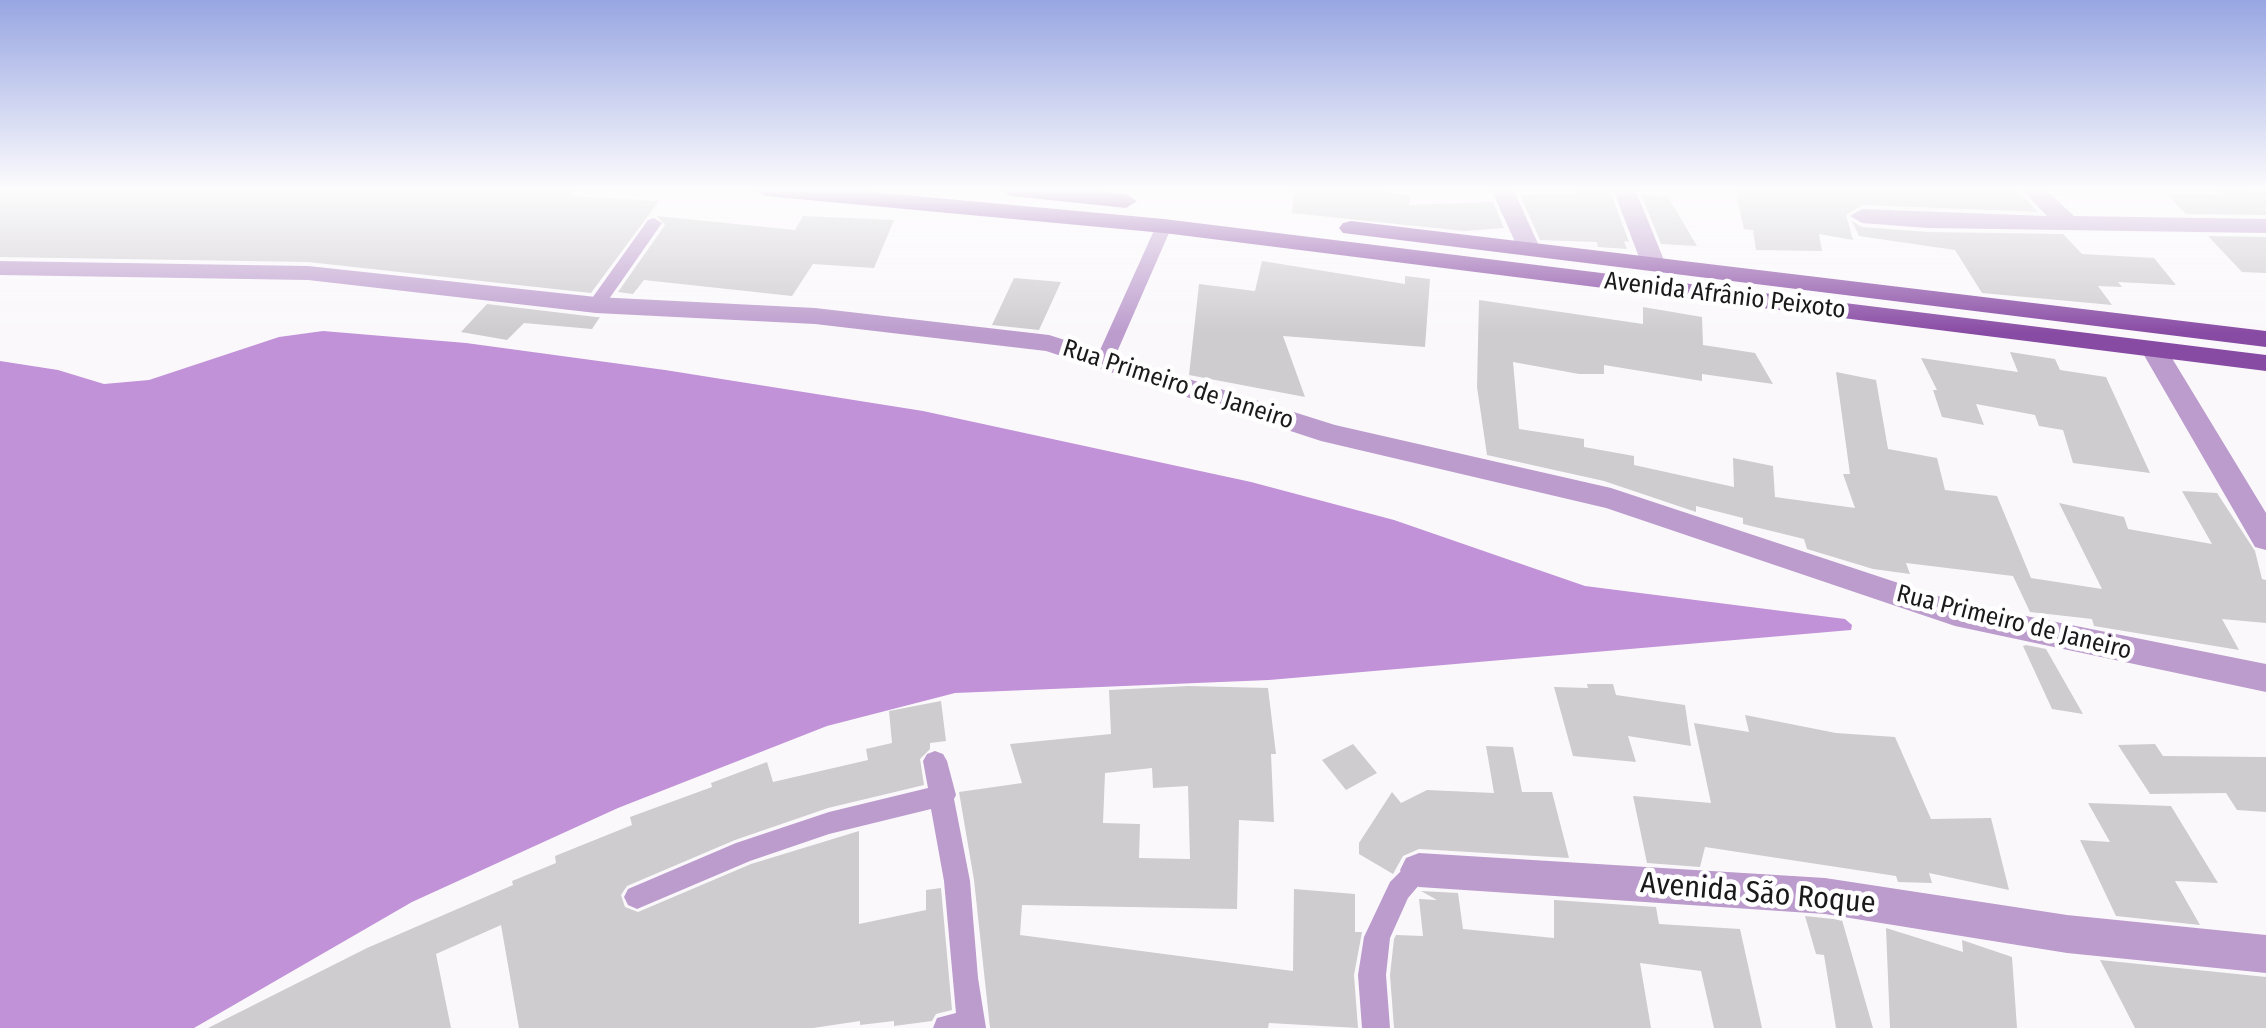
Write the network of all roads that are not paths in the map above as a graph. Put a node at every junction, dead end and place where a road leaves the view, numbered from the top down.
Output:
1 (644, 237) edge
2 (1159, 237) edge
3 (1252, 237) edge
4 (1418, 237) edge
5 (1523, 237) edge
6 (1643, 237) edge
7 (1529, 250) junction
8 (1654, 264) junction
9 (0, 268) edge
10 (596, 305) junction
11 (2266, 339) edge
12 (2154, 350) junction
13 (1105, 358) junction
14 (2266, 363) edge
15 (2266, 539) edge
16 (2266, 678) edge
17 (935, 761) dead end
18 (944, 795) junction
19 (1419, 870) joint
20 (637, 897) dead end
21 (2266, 954) edge
22 (964, 1027) edge
23 (1376, 1028) edge

1 - 10 lane
2 - 13 lane
3 - 12 main road, Avenida Afrânio Peixoto
4 - 7 main road, Avenida Afrânio Peixoto
5 - 7 street
6 - 8 street
7 - 8 main road, Avenida Afrânio Peixoto
8 - 11 main road, Avenida Afrânio Peixoto
9 - 10 street, Rua Primeiro de Janeiro
10 - 13 street, Rua Primeiro de Janeiro
12 - 14 main road, Avenida Afrânio Peixoto
12 - 15 street
13 - 16 street, Rua Primeiro de Janeiro
17 - 18 lane
18 - 20 lane
18 - 22 lane
19 - 21 street, Avenida São Roque
19 - 23 lane, Avenida São Roque

